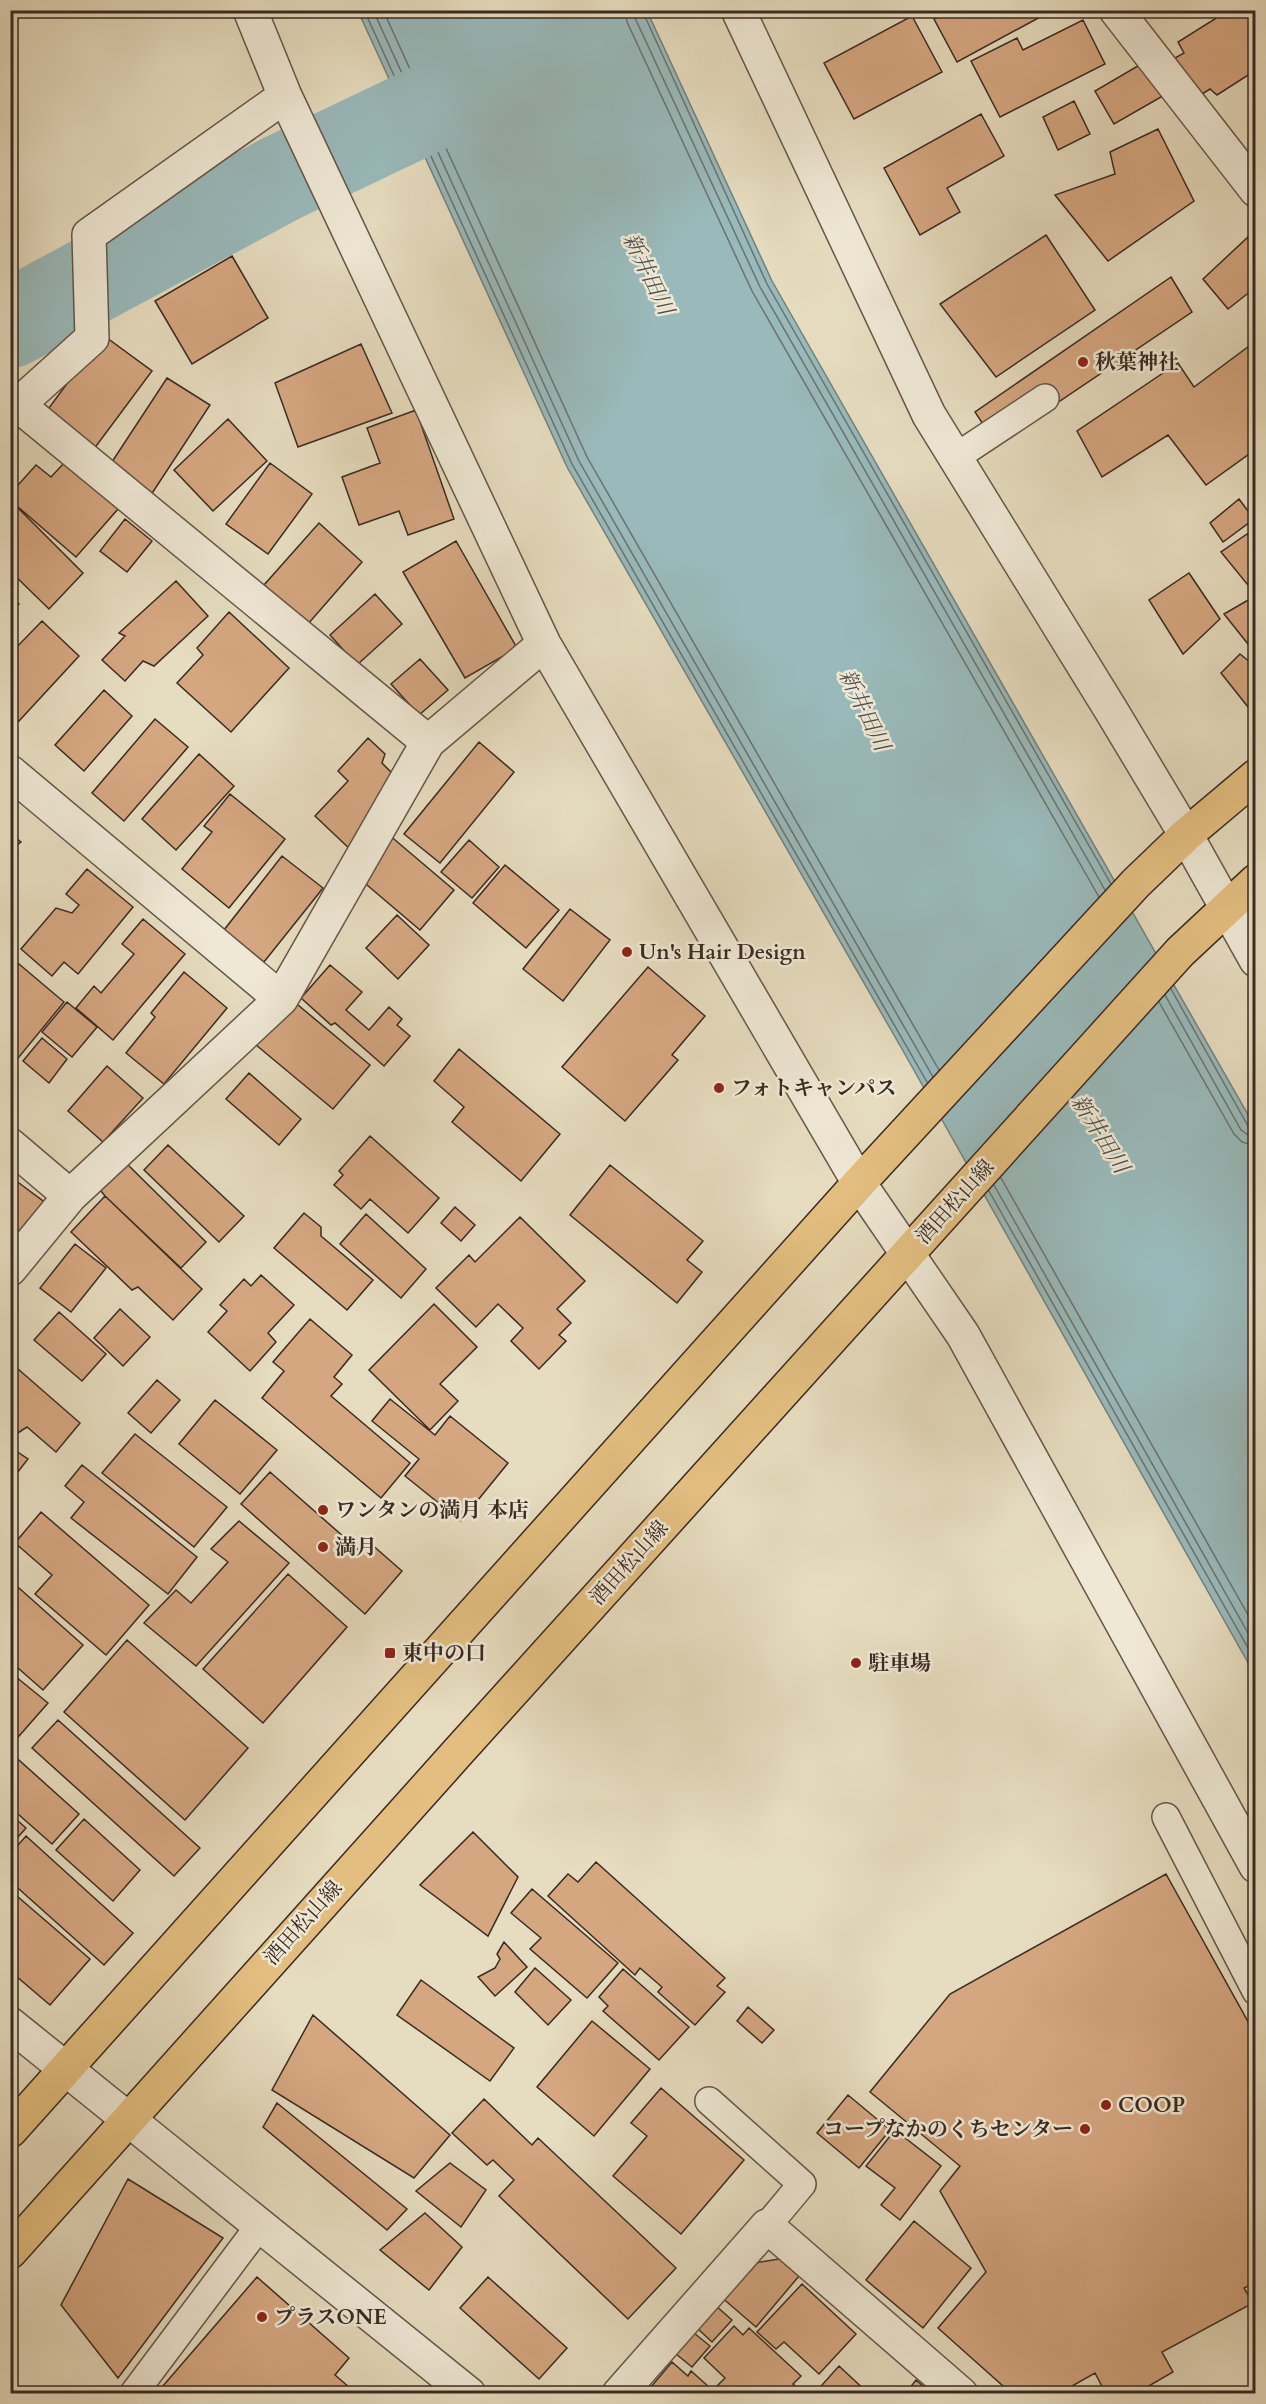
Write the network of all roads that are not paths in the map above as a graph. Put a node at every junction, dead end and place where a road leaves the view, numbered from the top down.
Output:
1 (250, 10) edge
2 (738, 10) edge
3 (1116, 10) edge
4 (285, 96) junction
5 (1256, 190) edge
6 (1045, 398) dead end
7 (14, 408) edge
8 (956, 457) junction
9 (544, 644) junction
10 (428, 742) junction
11 (10, 772) edge
12 (1256, 776) edge
13 (1186, 835) junction
14 (1256, 881) edge
15 (1226, 907) junction
16 (1256, 960) edge
17 (280, 999) junction
18 (10, 1145) edge
19 (859, 1183) junction
20 (70, 1196) junction
21 (908, 1254) junction
22 (10, 1269) edge
23 (1166, 1817) dead end
24 (1256, 1866) edge
25 (1256, 1991) edge
26 (10, 2024) edge
27 (64, 2068) junction
28 (708, 2101) dead end
29 (128, 2120) junction
30 (10, 2131) edge
31 (260, 2225) junction
32 (767, 2226) junction
33 (10, 2252) edge
34 (134, 2393) edge
35 (469, 2394) edge
36 (619, 2394) edge
37 (961, 2394) edge

1 - 4 street
2 - 8 street
3 - 5 street
4 - 7 street
4 - 9 street
6 - 8 lane
7 - 10 street
8 - 13 street
9 - 10 street
9 - 19 street
10 - 17 street
11 - 17 street
12 - 13 main road
13 - 15 street
13 - 19 main road
14 - 15 main road, 酒田松山線
15 - 16 street
15 - 21 main road, 酒田松山線
17 - 20 street
18 - 20 street
19 - 21 street
19 - 27 main road
20 - 22 street
21 - 24 street
21 - 29 main road, 酒田松山線
23 - 25 lane
26 - 27 street
27 - 29 street
27 - 30 main road
28 - 32 lane
29 - 31 street
29 - 33 main road, 酒田松山線
31 - 34 lane
31 - 35 street
32 - 36 street
32 - 37 street

